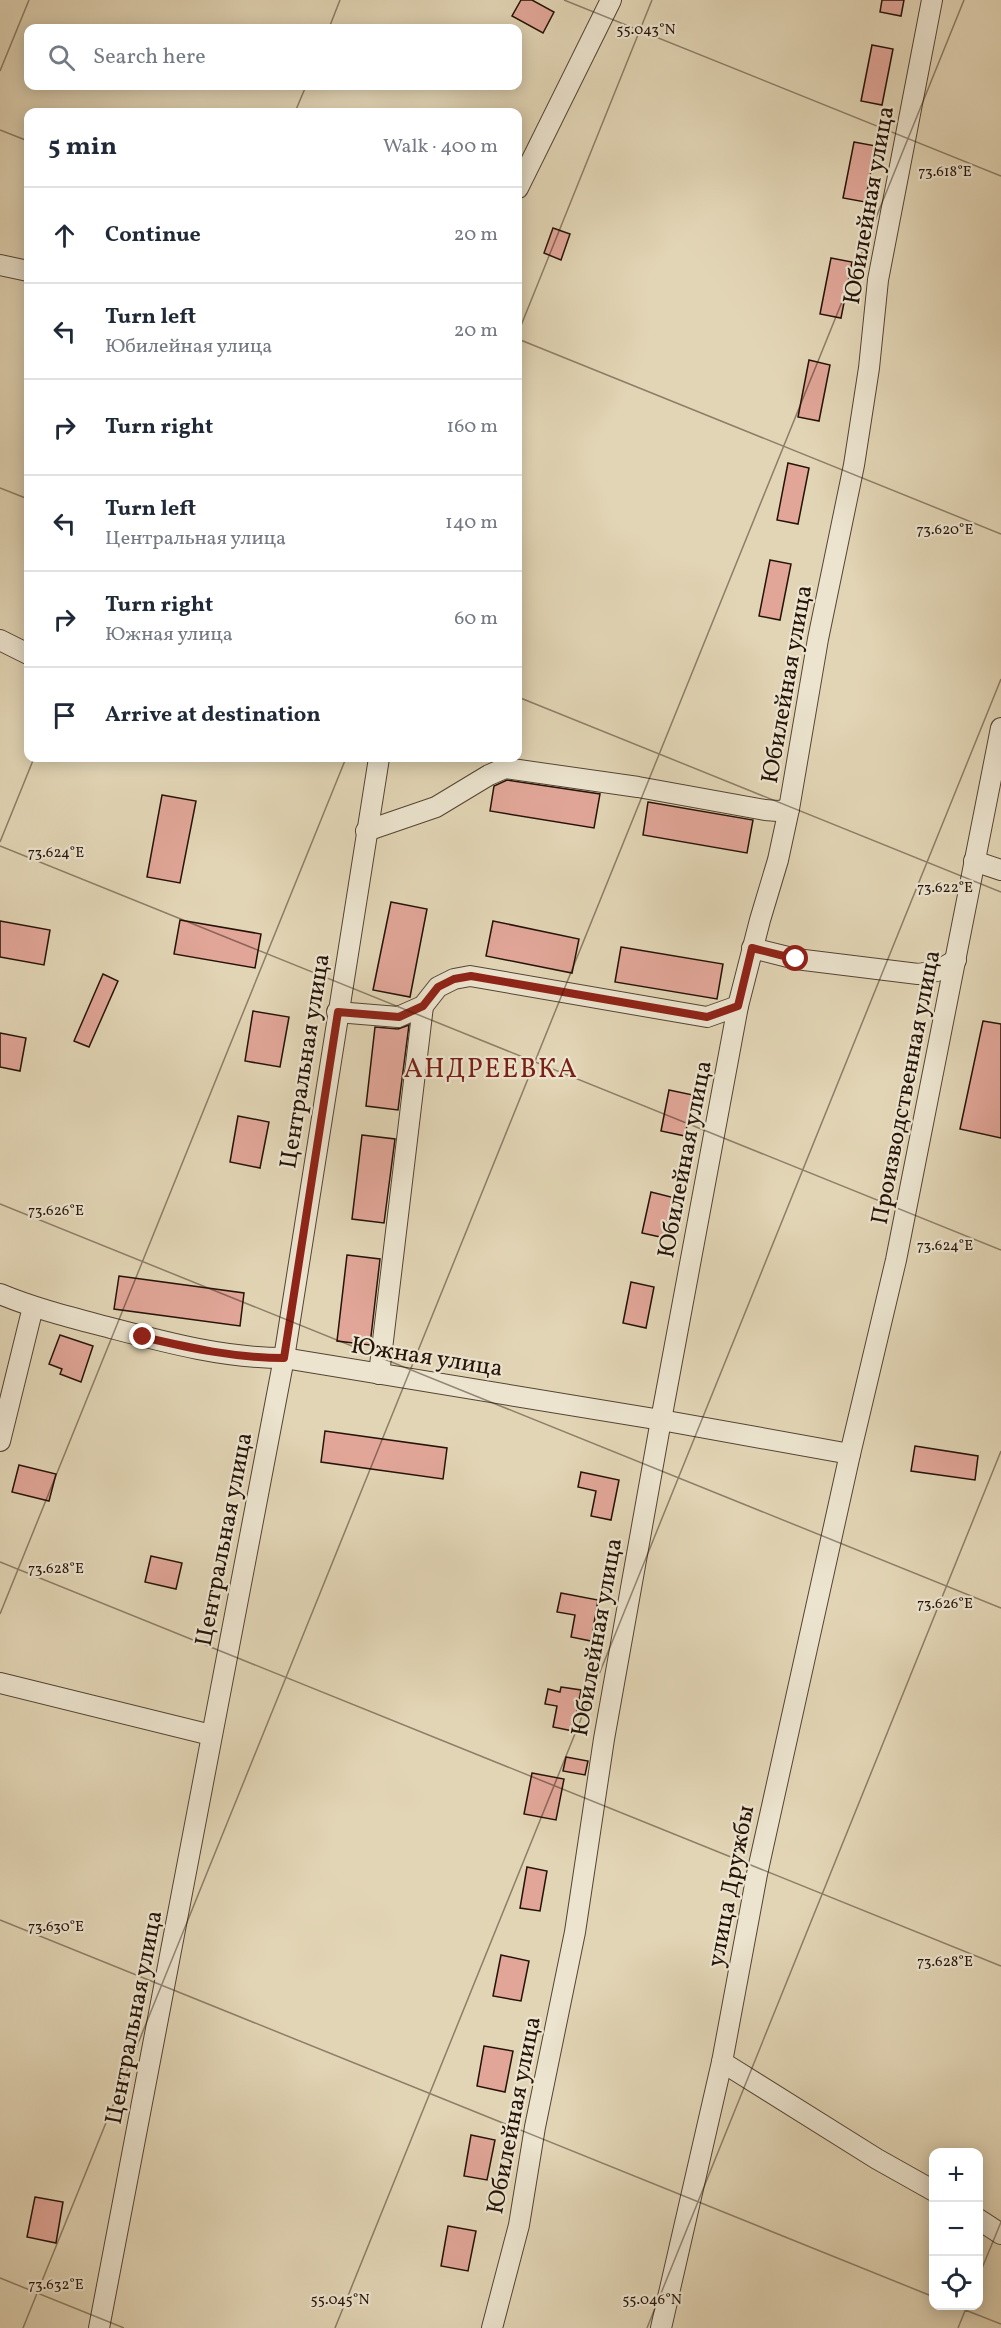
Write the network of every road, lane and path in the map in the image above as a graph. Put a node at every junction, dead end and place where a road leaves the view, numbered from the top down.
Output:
1 (611, 0) edge
2 (932, 0) edge
3 (522, 180) edge
4 (0, 265) edge
5 (24, 270) edge
6 (0, 640) edge
7 (24, 652) edge
8 (1001, 728) edge
9 (998, 752) edge
10 (378, 762) edge
11 (789, 809) junction
12 (366, 831) junction
13 (974, 861) junction
14 (1001, 870) edge
15 (752, 948) junction
16 (956, 960) junction
17 (423, 1006) junction
18 (738, 1006) junction
19 (338, 1012) junction
20 (707, 1017) junction
21 (733, 1038) junction
22 (0, 1294) edge
23 (33, 1307) junction
24 (284, 1358) junction
25 (378, 1374) junction
26 (661, 1420) junction
27 (0, 1441) edge
28 (850, 1454) junction
29 (0, 1683) edge
30 (211, 1735) junction
31 (722, 2062) junction
32 (929, 2189) edge
33 (983, 2222) edge
34 (1001, 2234) edge
35 (99, 2328) edge
36 (492, 2328) edge
37 (662, 2328) edge

1 - 3 street
2 - 11 street, Юбилейная улица
4 - 5 street
6 - 7 street
8 - 9 street, Производственная улица
9 - 13 street, Производственная улица
10 - 12 street, Центральная улица
11 - 12 street
11 - 15 street, Юбилейная улица
12 - 19 street, Центральная улица
13 - 14 street
13 - 16 street, Производственная улица
15 - 16 street
15 - 18 street, Юбилейная улица
16 - 28 street, Производственная улица
17 - 19 street
17 - 20 street
17 - 25 street
18 - 20 street
18 - 21 street, Юбилейная улица
19 - 24 street, Центральная улица
20 - 21 street
21 - 26 street, Юбилейная улица
22 - 23 street, Южная улица
23 - 24 street, Южная улица
23 - 27 street
24 - 25 street, Южная улица
24 - 30 street, Центральная улица
25 - 26 street, Южная улица
26 - 28 street, Южная улица
26 - 36 street, Юбилейная улица
28 - 31 street, улица Дружбы
29 - 30 street
30 - 35 street, Центральная улица
31 - 32 street
31 - 37 street, улица Дружбы
33 - 34 street

